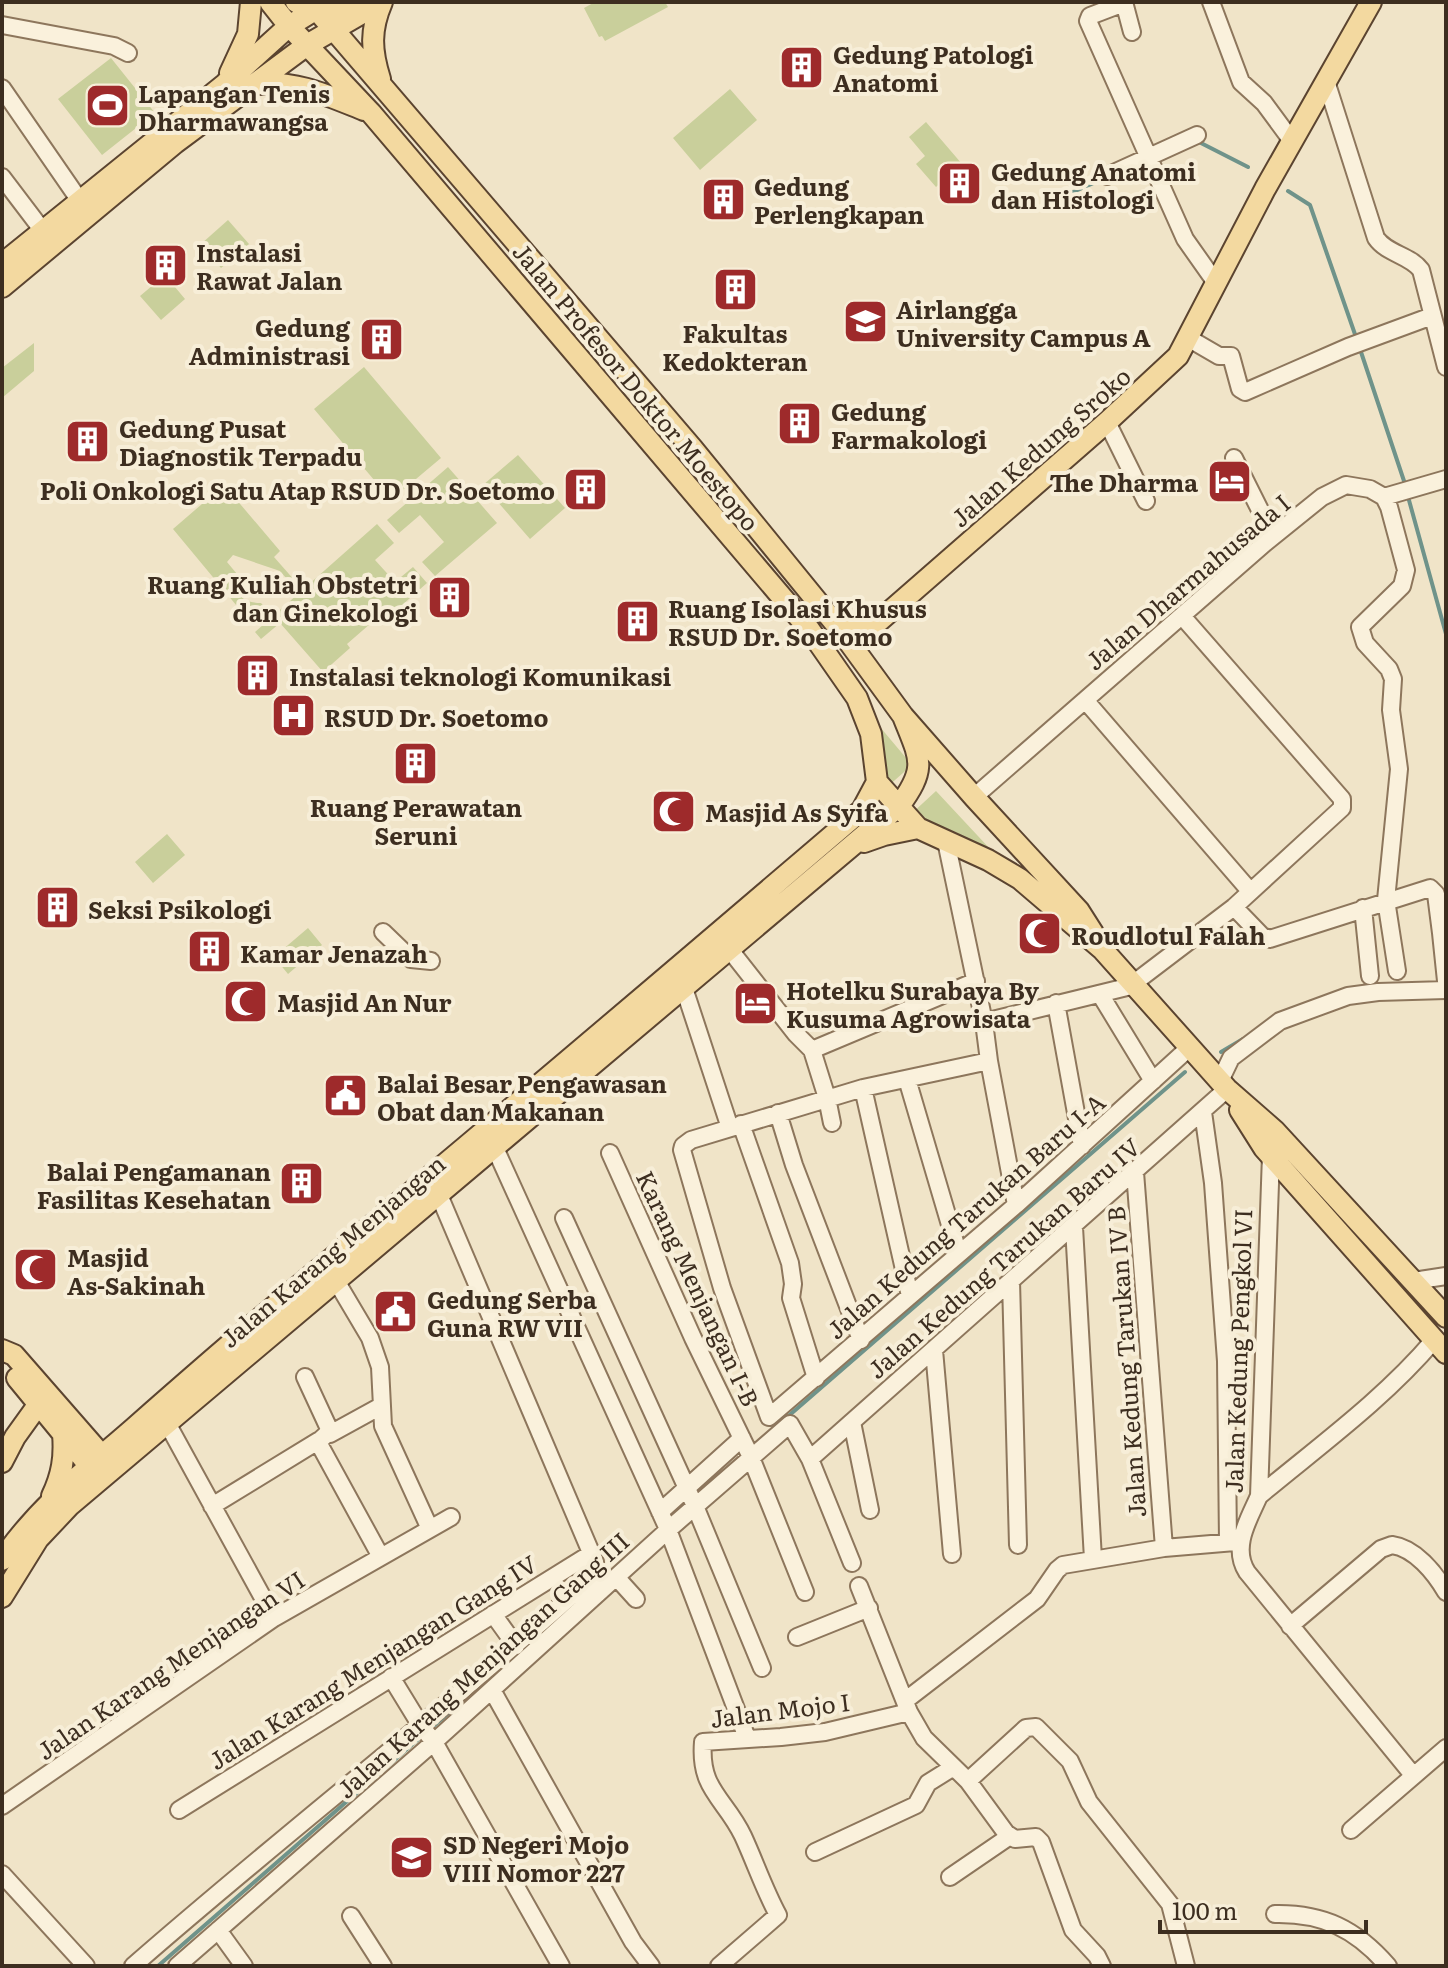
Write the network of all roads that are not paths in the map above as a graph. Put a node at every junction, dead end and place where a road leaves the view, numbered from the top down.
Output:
1 (251, 2) edge
2 (270, 2) edge
3 (380, 2) edge
4 (1124, 2) edge
5 (1211, 2) edge
6 (1371, 2) edge
7 (307, 5) edge
8 (2, 25) edge
9 (289, 26) junction
10 (333, 30) junction
11 (1132, 32) dead end
12 (307, 45) junction
13 (128, 53) dead end
14 (1326, 81) junction
15 (225, 84) junction
16 (256, 84) junction
17 (381, 84) junction
18 (2, 88) edge
19 (371, 113) junction
20 (1197, 135) dead end
21 (1292, 141) junction
22 (1149, 160) junction
23 (1107, 176) dead end
24 (2, 177) edge
25 (80, 201) junction
26 (43, 231) junction
27 (2, 264) edge
28 (1216, 283) junction
29 (2, 287) edge
30 (1432, 316) junction
31 (1188, 338) junction
32 (1446, 367) edge
33 (1107, 422) junction
34 (1234, 458) dead end
35 (1446, 479) edge
36 (1399, 493) junction
37 (1146, 501) dead end
38 (1273, 536) junction
39 (1182, 616) junction
40 (838, 627) junction
41 (1085, 700) junction
42 (903, 716) junction
43 (877, 782) junction
44 (974, 797) junction
45 (899, 806) junction
46 (918, 828) junction
47 (946, 841) junction
48 (852, 847) junction
49 (1250, 891) junction
50 (1386, 900) junction
51 (1234, 907) junction
52 (1363, 908) junction
53 (383, 932) dead end
54 (1443, 933) edge
55 (730, 950) junction
56 (1103, 950) junction
57 (431, 961) dead end
58 (1397, 971) dead end
59 (1370, 976) dead end
60 (976, 981) junction
61 (1446, 981) edge
62 (1134, 983) junction
63 (684, 988) junction
64 (1446, 990) edge
65 (1100, 994) junction
66 (1056, 1003) junction
67 (984, 1022) junction
68 (1190, 1047) junction
69 (812, 1050) junction
70 (989, 1061) junction
71 (907, 1079) junction
72 (1153, 1081) junction
73 (1224, 1085) junction
74 (863, 1088) junction
75 (827, 1098) junction
76 (1203, 1112) junction
77 (778, 1113) junction
78 (832, 1123) dead end
79 (735, 1126) junction
80 (1082, 1146) junction
81 (495, 1148) junction
82 (610, 1153) dead end
83 (1271, 1155) junction
84 (1135, 1172) junction
85 (439, 1195) junction
86 (1016, 1205) junction
87 (394, 1218) junction
88 (564, 1218) dead end
89 (1074, 1227) junction
90 (958, 1252) junction
91 (1446, 1276) edge
92 (335, 1279) junction
93 (1011, 1281) junction
94 (1413, 1281) junction
95 (910, 1296) junction
96 (1446, 1317) edge
97 (861, 1340) junction
98 (1437, 1343) edge
99 (934, 1350) junction
100 (2, 1353) edge
101 (305, 1377) dead end
102 (816, 1378) junction
103 (38, 1405) junction
104 (381, 1406) junction
105 (781, 1417) junction
106 (852, 1422) junction
107 (167, 1423) junction
108 (63, 1434) junction
109 (324, 1437) junction
110 (747, 1449) junction
111 (810, 1459) junction
112 (2, 1462) edge
113 (101, 1467) junction
114 (1259, 1496) junction
115 (691, 1498) junction
116 (49, 1503) junction
117 (212, 1506) junction
118 (870, 1510) dead end
119 (451, 1517) dead end
120 (664, 1521) junction
121 (430, 1529) junction
122 (1234, 1542) junction
123 (1018, 1545) dead end
124 (1164, 1548) junction
125 (592, 1553) junction
126 (952, 1554) dead end
127 (381, 1557) junction
128 (1093, 1559) junction
129 (2, 1560) edge
130 (852, 1563) dead end
131 (617, 1578) junction
132 (601, 1581) junction
133 (859, 1586) dead end
134 (805, 1592) dead end
135 (1446, 1592) edge
136 (2, 1597) edge
137 (636, 1599) dead end
138 (869, 1608) junction
139 (493, 1614) junction
140 (274, 1618) junction
141 (1290, 1626) junction
142 (797, 1637) dead end
143 (516, 1646) junction
144 (762, 1668) dead end
145 (391, 1677) junction
146 (492, 1690) junction
147 (907, 1706) junction
148 (427, 1734) junction
149 (747, 1738) junction
150 (1446, 1748) edge
151 (952, 1768) junction
152 (1413, 1775) junction
153 (968, 1781) junction
154 (2, 1806) edge
155 (321, 1808) junction
156 (179, 1810) dead end
157 (334, 1826) junction
158 (1351, 1830) dead end
159 (1010, 1836) junction
160 (815, 1852) dead end
161 (2, 1874) edge
162 (950, 1877) dead end
163 (221, 1896) junction
164 (235, 1913) junction
165 (1275, 1914) dead end
166 (351, 1916) dead end
167 (218, 1930) junction
168 (86, 1966) edge
169 (133, 1966) edge
170 (177, 1966) edge
171 (244, 1966) edge
172 (383, 1966) edge
173 (561, 1966) edge
174 (651, 1966) edge
175 (719, 1966) edge
176 (1102, 1966) edge
177 (1186, 1966) edge
178 (1388, 1966) edge

1 - 15 main road
2 - 9 main road, Jalan Profesor Doktor Moestopo
3 - 7 main road
3 - 10 main road
3 - 17 main road
4 - 11 street
4 - 22 street
5 - 21 street
6 - 14 main road, Jalan Kedung Sroko
7 - 9 main road
7 - 10 main road, Jalan Profesor Doktor Moestopo
8 - 13 street
9 - 12 main road, Jalan Profesor Doktor Moestopo
9 - 15 main road
10 - 12 main road
10 - 17 main road, Jalan Profesor Doktor Moestopo
12 - 16 main road
12 - 19 main road, Jalan Profesor Doktor Moestopo
14 - 21 main road, Jalan Kedung Sroko
14 - 30 street
15 - 25 main road
16 - 19 main road
16 - 29 main road
17 - 40 main road, Jalan Profesor Doktor Moestopo
18 - 25 street
19 - 43 main road, Jalan Profesor Doktor Moestopo
20 - 22 street
21 - 28 main road, Jalan Kedung Sroko
22 - 23 street
22 - 28 street
24 - 26 street
25 - 26 main road
26 - 27 main road
28 - 31 main road, Jalan Kedung Sroko
30 - 31 street
30 - 32 street
31 - 33 main road, Jalan Kedung Sroko
33 - 37 street
33 - 40 main road, Jalan Kedung Sroko
34 - 38 street
35 - 36 street
36 - 38 street, Jalan Dharmahusada I
36 - 50 street
38 - 39 street, Jalan Dharmahusada I
39 - 41 street, Jalan Dharmahusada I
39 - 49 street
40 - 42 main road, Jalan Profesor Doktor Moestopo
41 - 44 street, Jalan Dharmahusada I
41 - 49 street
42 - 44 main road
42 - 45 main road, Jalan Karang Menjangan
43 - 45 main road
43 - 87 main road, Jalan Karang Menjangan
44 - 56 main road
45 - 46 main road
45 - 48 main road, Jalan Karang Menjangan
46 - 47 main road
46 - 48 main road
47 - 56 main road
47 - 60 street
48 - 55 main road, Jalan Karang Menjangan
49 - 51 street
50 - 52 street
50 - 54 street
50 - 58 street
51 - 52 street
51 - 62 street
52 - 59 street
53 - 57 street
54 - 61 street
55 - 63 main road, Jalan Karang Menjangan
55 - 69 street
56 - 62 main road
60 - 67 street
60 - 69 street
62 - 65 street
62 - 68 main road
63 - 79 street
63 - 81 main road, Jalan Karang Menjangan
64 - 73 street, Jalan Kedung Tarukan Baru IV
65 - 66 street
65 - 72 street
66 - 67 street
66 - 80 street
67 - 70 street
68 - 72 street, Jalan Kedung Tarukan Baru I-A
68 - 73 main road
69 - 75 street
70 - 71 street
70 - 86 street
71 - 74 street
71 - 90 street
72 - 80 street, Jalan Kedung Tarukan Baru I-A
73 - 76 street, Jalan Kedung Tarukan Baru IV
73 - 83 main road
73 - 94 main road
74 - 75 street
74 - 95 street
75 - 77 street
75 - 78 street
76 - 84 street, Jalan Kedung Tarukan Baru IV
76 - 122 street
77 - 79 street
77 - 97 street
79 - 102 street
79 - 105 street
80 - 86 street, Jalan Kedung Tarukan Baru I-A
81 - 85 main road, Jalan Karang Menjangan
81 - 120 street
82 - 110 street, Karang Menjangan I-B
83 - 98 main road
83 - 114 street, Jalan Kedung Pengkol VI
84 - 89 street, Jalan Kedung Tarukan Baru IV
84 - 124 street, Jalan Kedung Tarukan IV B
85 - 87 main road, Jalan Karang Menjangan
85 - 125 street
86 - 90 street, Jalan Kedung Tarukan Baru I-A
87 - 92 main road, Jalan Karang Menjangan
87 - 113 main road, Jalan Karang Menjangan
88 - 115 street
89 - 93 street, Jalan Kedung Tarukan Baru IV
89 - 128 street
90 - 95 street, Jalan Kedung Tarukan Baru I-A
91 - 94 street
92 - 104 street
92 - 107 main road, Jalan Karang Menjangan
93 - 99 street, Jalan Kedung Tarukan Baru IV
93 - 123 street
94 - 96 main road
95 - 97 street, Jalan Kedung Tarukan Baru I-A
96 - 98 street
97 - 102 street, Jalan Kedung Tarukan Baru I-A
98 - 114 street
99 - 106 street, Jalan Kedung Tarukan Baru IV
99 - 126 street
100 - 103 main road
100 - 113 main road
101 - 109 street
102 - 105 street, Jalan Kedung Tarukan Baru I-A
103 - 108 main road
103 - 112 main road
104 - 109 street
104 - 121 street
105 - 110 street
105 - 111 street
106 - 111 street, Jalan Kedung Tarukan Baru IV
106 - 118 street
107 - 113 main road, Jalan Karang Menjangan
107 - 117 street
108 - 113 main road
108 - 116 main road
109 - 117 street
109 - 127 street
110 - 115 street
110 - 115 street
110 - 134 street, Karang Menjangan I-B
111 - 130 street
113 - 116 main road, Jalan Karang Menjangan
113 - 136 main road, Jalan Karang Menjangan
114 - 122 street, Jalan Kedung Pengkol VI
115 - 120 street, Jalan Karang Menjangan Gang III
115 - 144 street
116 - 129 main road, Jalan Karang Menjangan
117 - 140 street
119 - 121 street, Jalan Karang Menjangan VI
120 - 131 street, Jalan Karang Menjangan Gang III
120 - 149 street
121 - 127 street, Jalan Karang Menjangan VI
122 - 124 street
122 - 141 street
124 - 128 street
125 - 132 street
125 - 139 street, Jalan Karang Menjangan Gang IV
127 - 140 street, Jalan Karang Menjangan VI
128 - 147 street
131 - 132 street, Jalan Karang Menjangan Gang III
131 - 137 street
132 - 143 street
132 - 146 street, Jalan Karang Menjangan Gang III
133 - 138 street
135 - 141 street
138 - 142 street
138 - 147 street
139 - 143 street
139 - 145 street, Jalan Karang Menjangan Gang IV
140 - 154 street, Jalan Karang Menjangan VI
141 - 152 street
143 - 148 street
145 - 148 street
145 - 156 street, Jalan Karang Menjangan Gang IV
146 - 148 street, Jalan Karang Menjangan Gang III
146 - 174 street
147 - 149 street, Jalan Mojo I
147 - 151 street
148 - 155 street
148 - 157 street, Jalan Karang Menjangan Gang III
148 - 173 street
149 - 175 street, Jalan Mojo I
150 - 152 street
151 - 153 street
151 - 160 street
152 - 158 street
153 - 159 street
153 - 177 street
155 - 157 street
155 - 163 street
157 - 164 street, Jalan Karang Menjangan Gang III
159 - 162 street
159 - 176 street
161 - 168 street
163 - 164 street
163 - 169 street
164 - 167 street, Jalan Karang Menjangan Gang III
165 - 178 street
166 - 172 street
167 - 170 street, Jalan Karang Menjangan Gang III
167 - 171 street

